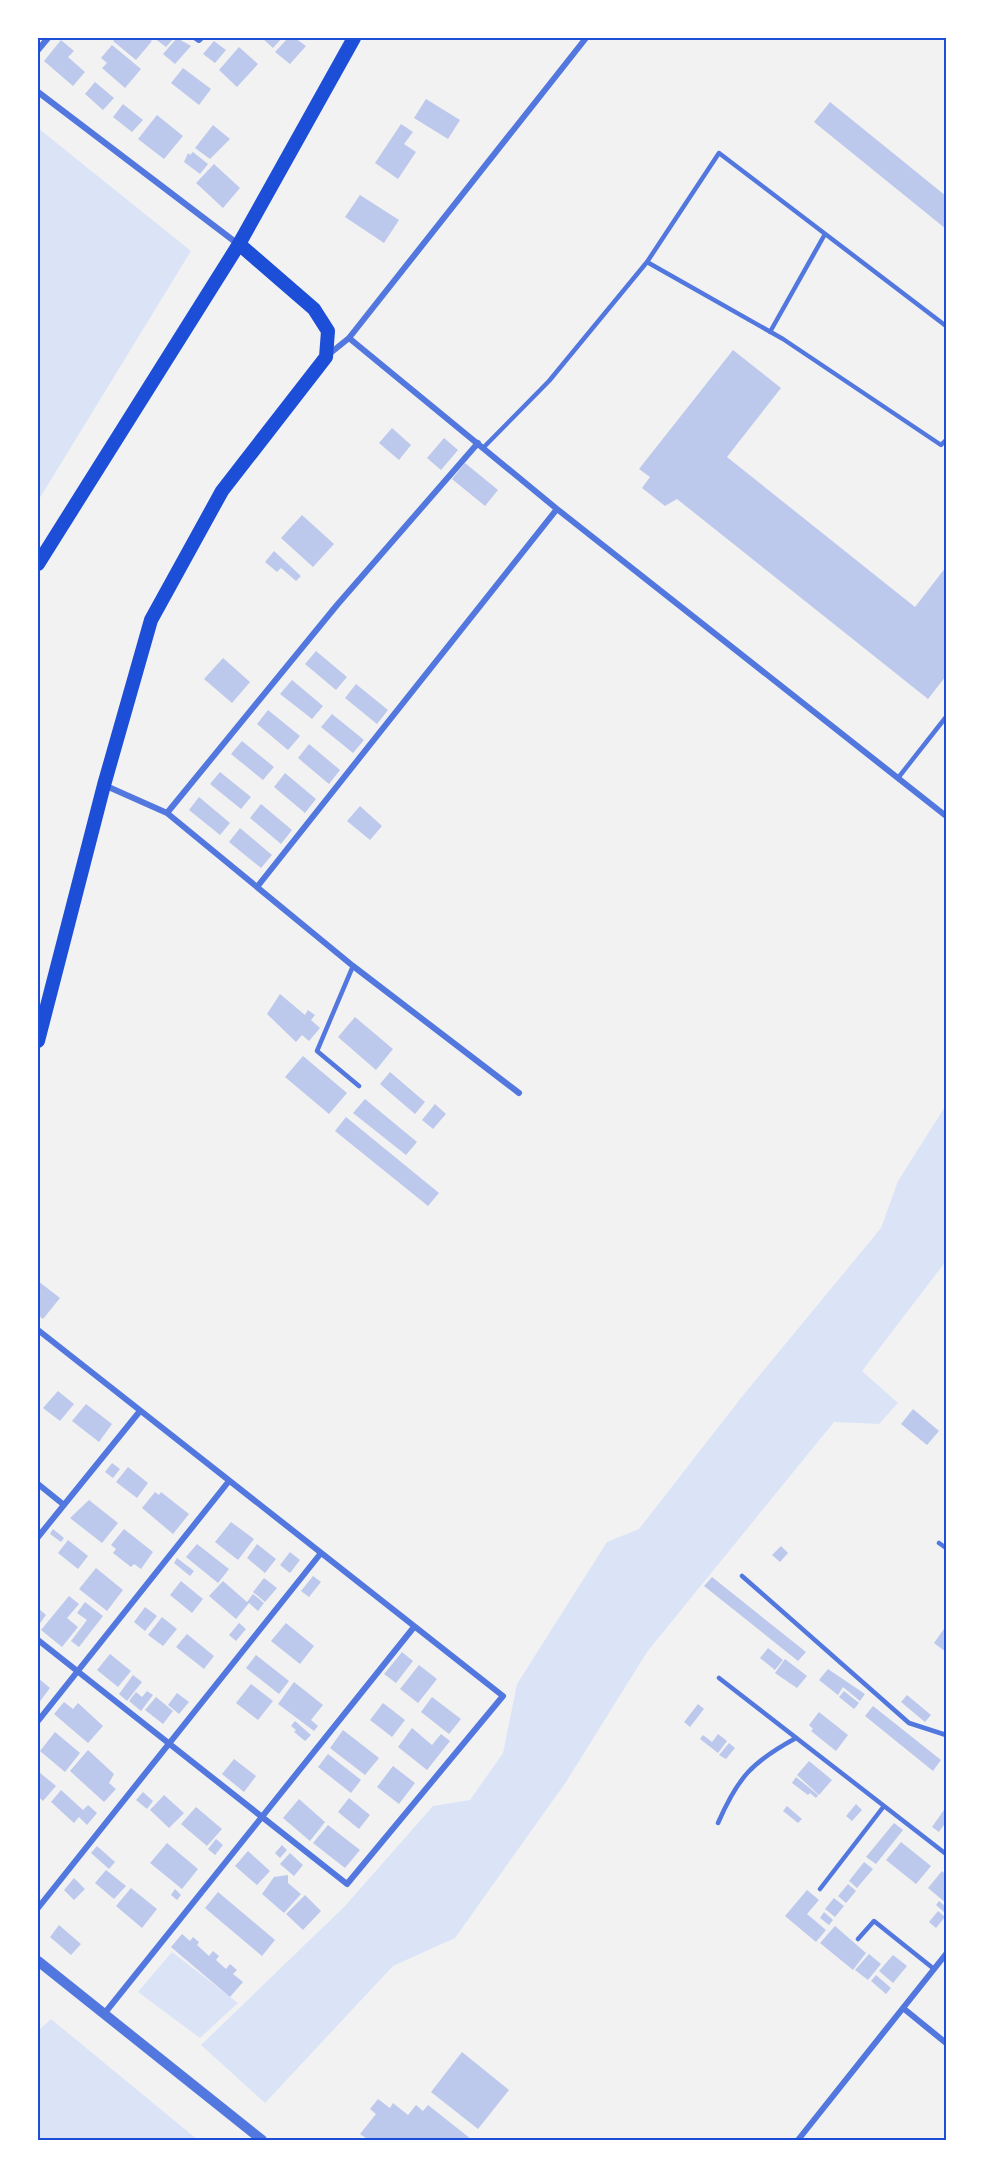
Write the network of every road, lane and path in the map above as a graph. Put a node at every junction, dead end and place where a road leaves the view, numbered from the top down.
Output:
1 (48, 38) edge
2 (196, 38) edge
3 (201, 38) edge
4 (354, 38) edge
5 (586, 38) edge
6 (38, 50) edge
7 (38, 92) edge
8 (825, 234) junction
9 (239, 244) junction
10 (648, 262) junction
11 (946, 326) edge
12 (770, 332) junction
13 (350, 338) junction
14 (326, 357) junction
15 (946, 440) edge
16 (481, 445) junction
17 (557, 509) junction
18 (38, 564) edge
19 (946, 717) edge
20 (898, 778) junction
21 (104, 785) junction
22 (167, 813) junction
23 (946, 816) edge
24 (257, 887) junction
25 (353, 966) junction
26 (38, 1041) edge
27 (359, 1086) dead end
28 (519, 1093) dead end
29 (38, 1330) edge
30 (140, 1411) junction
31 (229, 1481) junction
32 (38, 1484) edge
33 (64, 1505) junction
34 (38, 1537) edge
35 (939, 1543) dead end
36 (946, 1548) edge
37 (321, 1553) junction
38 (742, 1576) dead end
39 (414, 1627) junction
40 (38, 1640) edge
41 (77, 1671) junction
42 (719, 1678) dead end
43 (38, 1721) edge
44 (946, 1735) edge
45 (796, 1738) junction
46 (169, 1743) junction
47 (884, 1806) junction
48 (262, 1817) junction
49 (718, 1823) dead end
50 (946, 1854) edge
51 (820, 1889) dead end
52 (38, 1908) edge
53 (858, 1939) dead end
54 (946, 1954) edge
55 (38, 1961) edge
56 (934, 1970) junction
57 (903, 2008) junction
58 (104, 2014) junction
59 (946, 2043) edge
60 (262, 2140) edge
61 (798, 2140) edge

1 - 6 street
2 - 3 street
4 - 9 main road
5 - 13 street
7 - 9 street
8 - 10 lane
8 - 11 lane
8 - 12 lane
9 - 14 main road
9 - 18 main road
10 - 12 lane
10 - 16 lane
12 - 15 lane
13 - 14 street
13 - 16 street
14 - 21 main road
16 - 17 street
16 - 22 street
17 - 20 street
17 - 24 street
19 - 20 lane
20 - 23 street
21 - 22 street
21 - 26 main road
22 - 24 street
24 - 25 street
25 - 27 lane
25 - 28 street
29 - 30 street
30 - 31 street
30 - 33 street
31 - 37 street
31 - 41 street
32 - 33 street
33 - 34 street
35 - 36 lane
37 - 39 street
37 - 46 street
38 - 44 lane
39 - 48 street
39 - 48 street
40 - 41 street
41 - 43 street
41 - 46 street
42 - 45 lane
45 - 47 lane
45 - 49 lane
46 - 48 street
46 - 52 street
47 - 50 lane
47 - 51 lane
48 - 58 street
53 - 56 lane
54 - 56 street
55 - 58 street
56 - 57 street
57 - 59 street
57 - 61 street
58 - 60 street

